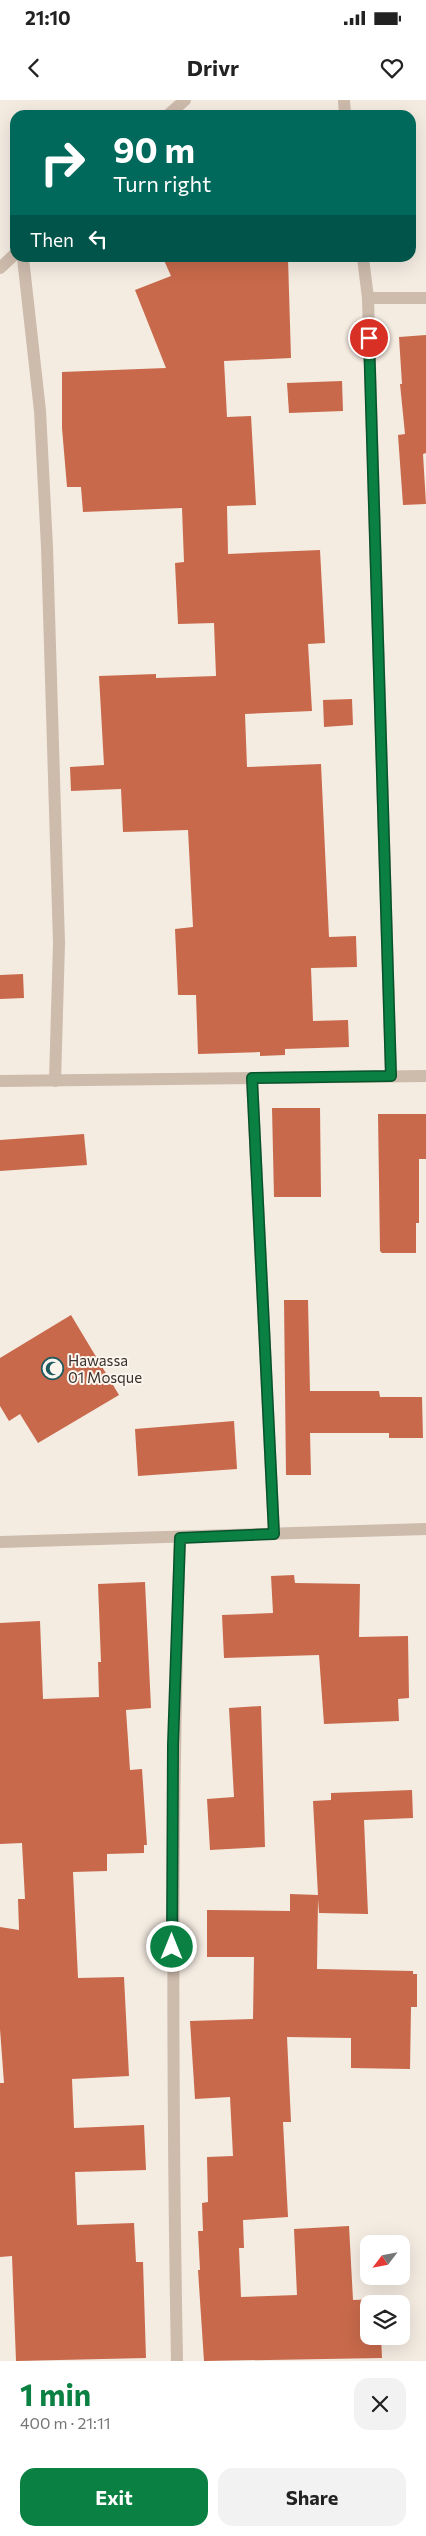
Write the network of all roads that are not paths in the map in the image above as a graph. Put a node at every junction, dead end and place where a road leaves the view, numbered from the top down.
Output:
1 (185, 100) edge
2 (174, 110) edge
3 (10, 259) edge
4 (23, 262) edge
5 (364, 262) edge
6 (0, 268) edge
7 (368, 298) junction
8 (426, 298) edge
9 (391, 1076) junction
10 (426, 1076) edge
11 (252, 1078) junction
12 (56, 1080) junction
13 (0, 1081) edge
14 (426, 1530) edge
15 (274, 1534) junction
16 (180, 1538) junction
17 (0, 1542) edge
18 (177, 2361) edge

1 - 2 street
3 - 6 street
4 - 12 street
5 - 7 street
7 - 8 street
7 - 9 street
9 - 10 street
9 - 11 street
11 - 12 street
11 - 15 street
12 - 13 street
14 - 15 street
15 - 16 street
16 - 17 street
16 - 18 street

